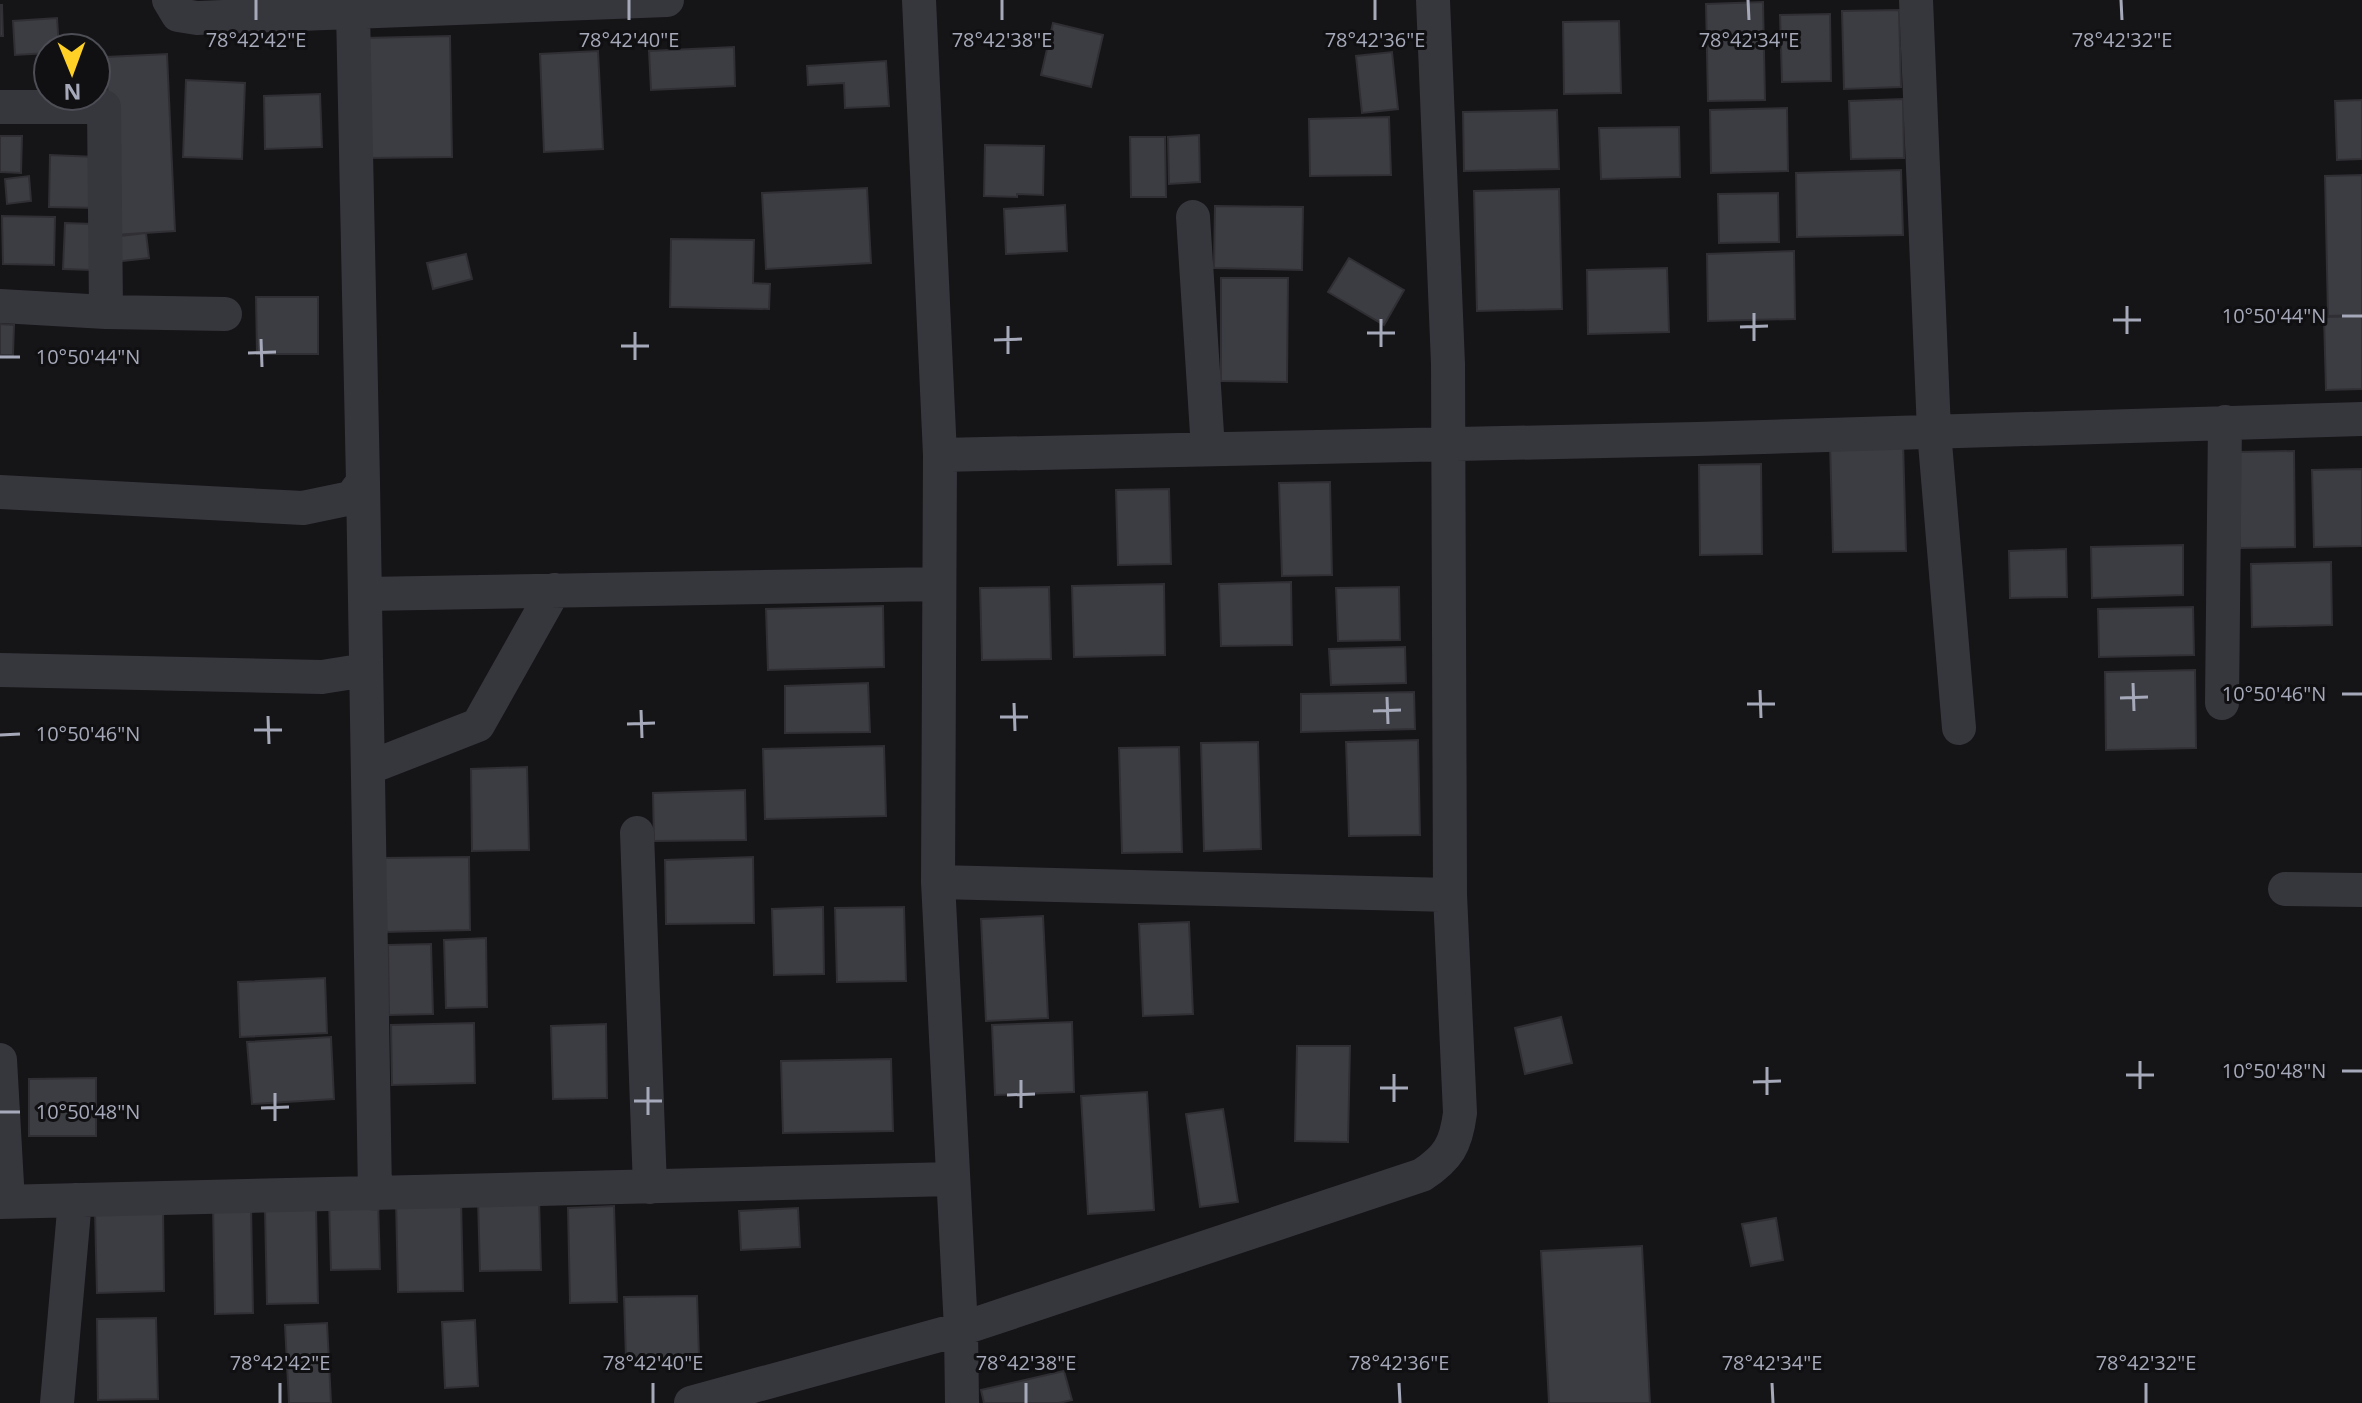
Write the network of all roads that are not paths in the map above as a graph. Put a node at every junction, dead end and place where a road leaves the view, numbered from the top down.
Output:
1 (169, 0) edge
2 (667, 0) edge
3 (919, 0) edge
4 (1433, 0) edge
5 (1916, 0) edge
6 (498, 3) edge
7 (353, 11) junction
8 (0, 107) edge
9 (1193, 217) dead end
10 (0, 306) edge
11 (106, 312) junction
12 (225, 314) dead end
13 (2362, 419) edge
14 (2225, 422) junction
15 (1934, 431) junction
16 (1449, 444) junction
17 (1208, 449) junction
18 (940, 455) junction
19 (363, 482) junction
20 (0, 492) edge
21 (939, 584) junction
22 (554, 590) junction
23 (365, 594) junction
24 (0, 670) edge
25 (366, 670) junction
26 (2222, 703) dead end
27 (1959, 728) dead end
28 (368, 768) junction
29 (637, 833) dead end
30 (938, 882) junction
31 (2285, 889) dead end
32 (2362, 890) edge
33 (1450, 895) junction
34 (0, 1060) edge
35 (953, 1179) junction
36 (650, 1187) junction
37 (375, 1194) junction
38 (75, 1200) junction
39 (4, 1202) edge
40 (961, 1329) junction
41 (962, 1394) edge
42 (57, 1403) edge
43 (691, 1403) edge

1 - 7 street
2 - 6 street
3 - 18 street
4 - 16 street
5 - 15 street
6 - 7 street
7 - 19 street
8 - 11 street
9 - 17 street
10 - 11 street
11 - 12 street
13 - 14 street
14 - 15 street
14 - 26 street
15 - 16 street
15 - 27 street
16 - 17 street
16 - 33 street
17 - 18 street
18 - 21 street
19 - 20 street
19 - 23 street
21 - 22 street
21 - 30 street
22 - 23 street
22 - 28 street
23 - 25 street
24 - 25 street
25 - 28 street
28 - 37 street
29 - 36 street
30 - 33 street
30 - 35 street
31 - 32 street
33 - 40 street
34 - 39 street
35 - 36 street
35 - 40 street
36 - 37 street
37 - 38 street
38 - 39 street
38 - 42 street
40 - 41 street
40 - 43 street

